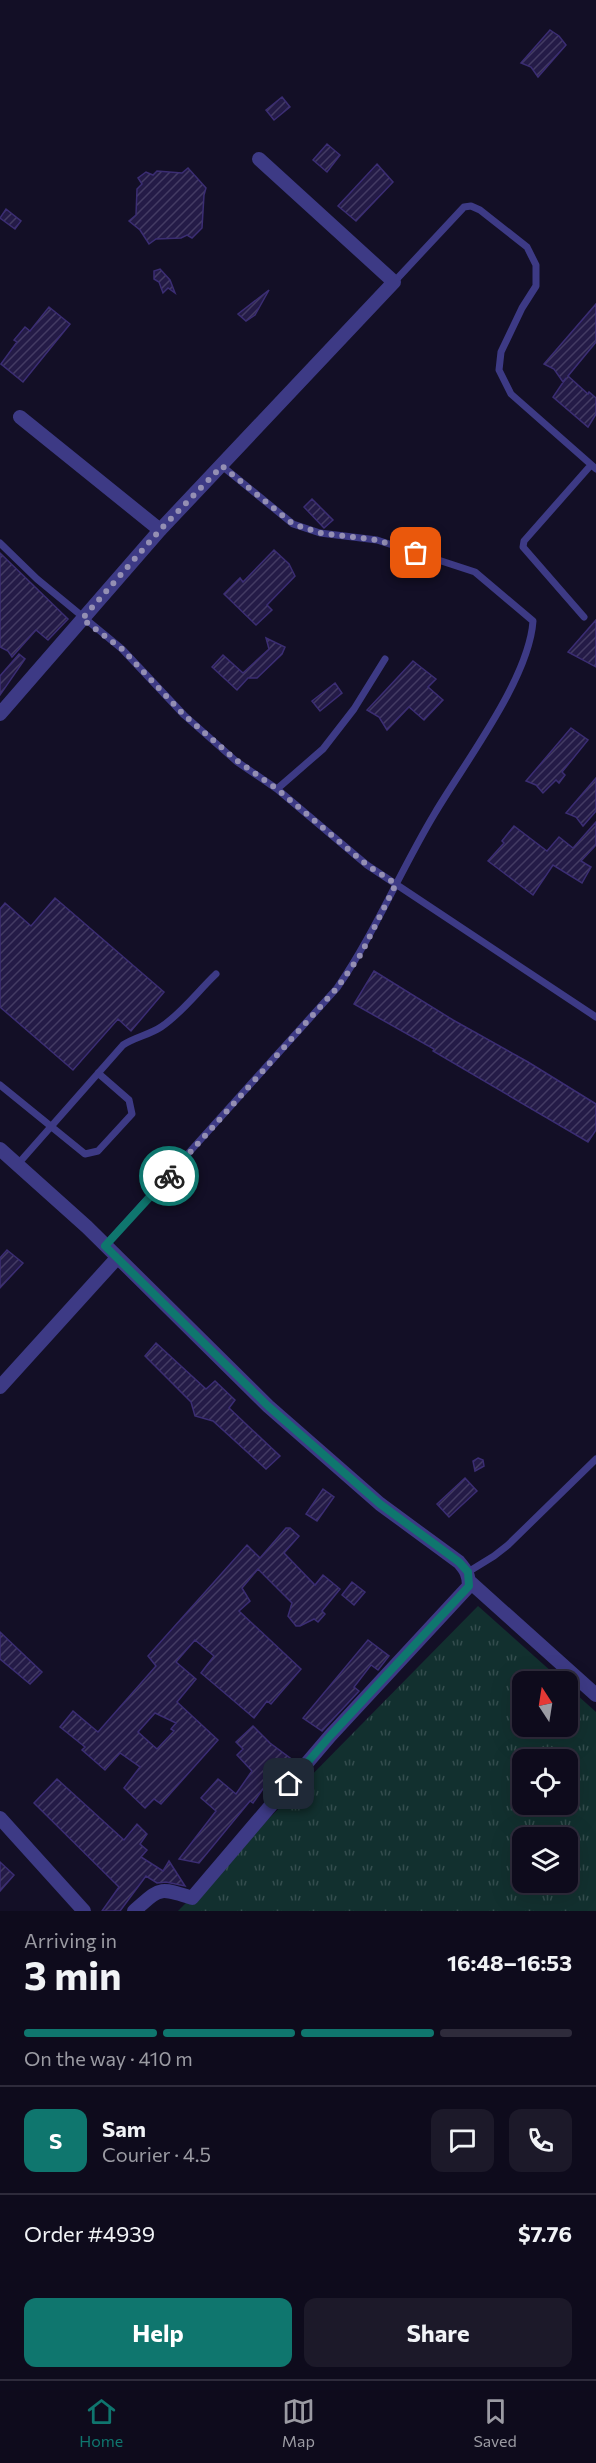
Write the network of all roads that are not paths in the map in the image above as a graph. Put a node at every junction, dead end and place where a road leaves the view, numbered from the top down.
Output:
1 (259, 159) dead end
2 (394, 282) junction
3 (20, 417) dead end
4 (222, 466) junction
5 (593, 467) edge
6 (160, 530) junction
7 (0, 543) edge
8 (584, 617) dead end
9 (82, 619) junction
10 (385, 659) dead end
11 (0, 714) edge
12 (277, 789) junction
13 (396, 884) junction
14 (216, 974) dead end
15 (596, 1017) edge
16 (98, 1073) junction
17 (0, 1085) edge
18 (52, 1126) junction
19 (0, 1149) edge
20 (18, 1164) junction
21 (105, 1246) junction
22 (117, 1258) junction
23 (0, 1387) edge
24 (596, 1459) edge
25 (468, 1576) junction
26 (596, 1695) edge
27 (0, 1818) edge
28 (138, 1909) edge
29 (84, 1911) edge

1 - 2 street
2 - 4 street
2 - 5 lane
3 - 6 street
4 - 6 street
4 - 13 lane
5 - 8 lane
6 - 9 street
7 - 9 lane
9 - 11 street
9 - 12 lane
10 - 12 lane
12 - 13 lane
13 - 15 lane
13 - 21 lane
14 - 16 lane
16 - 18 lane
16 - 18 lane
17 - 18 lane
18 - 20 lane
19 - 20 street
20 - 21 street
21 - 22 street
22 - 23 street
22 - 25 street
24 - 25 lane
25 - 26 street
25 - 28 street
27 - 29 street

